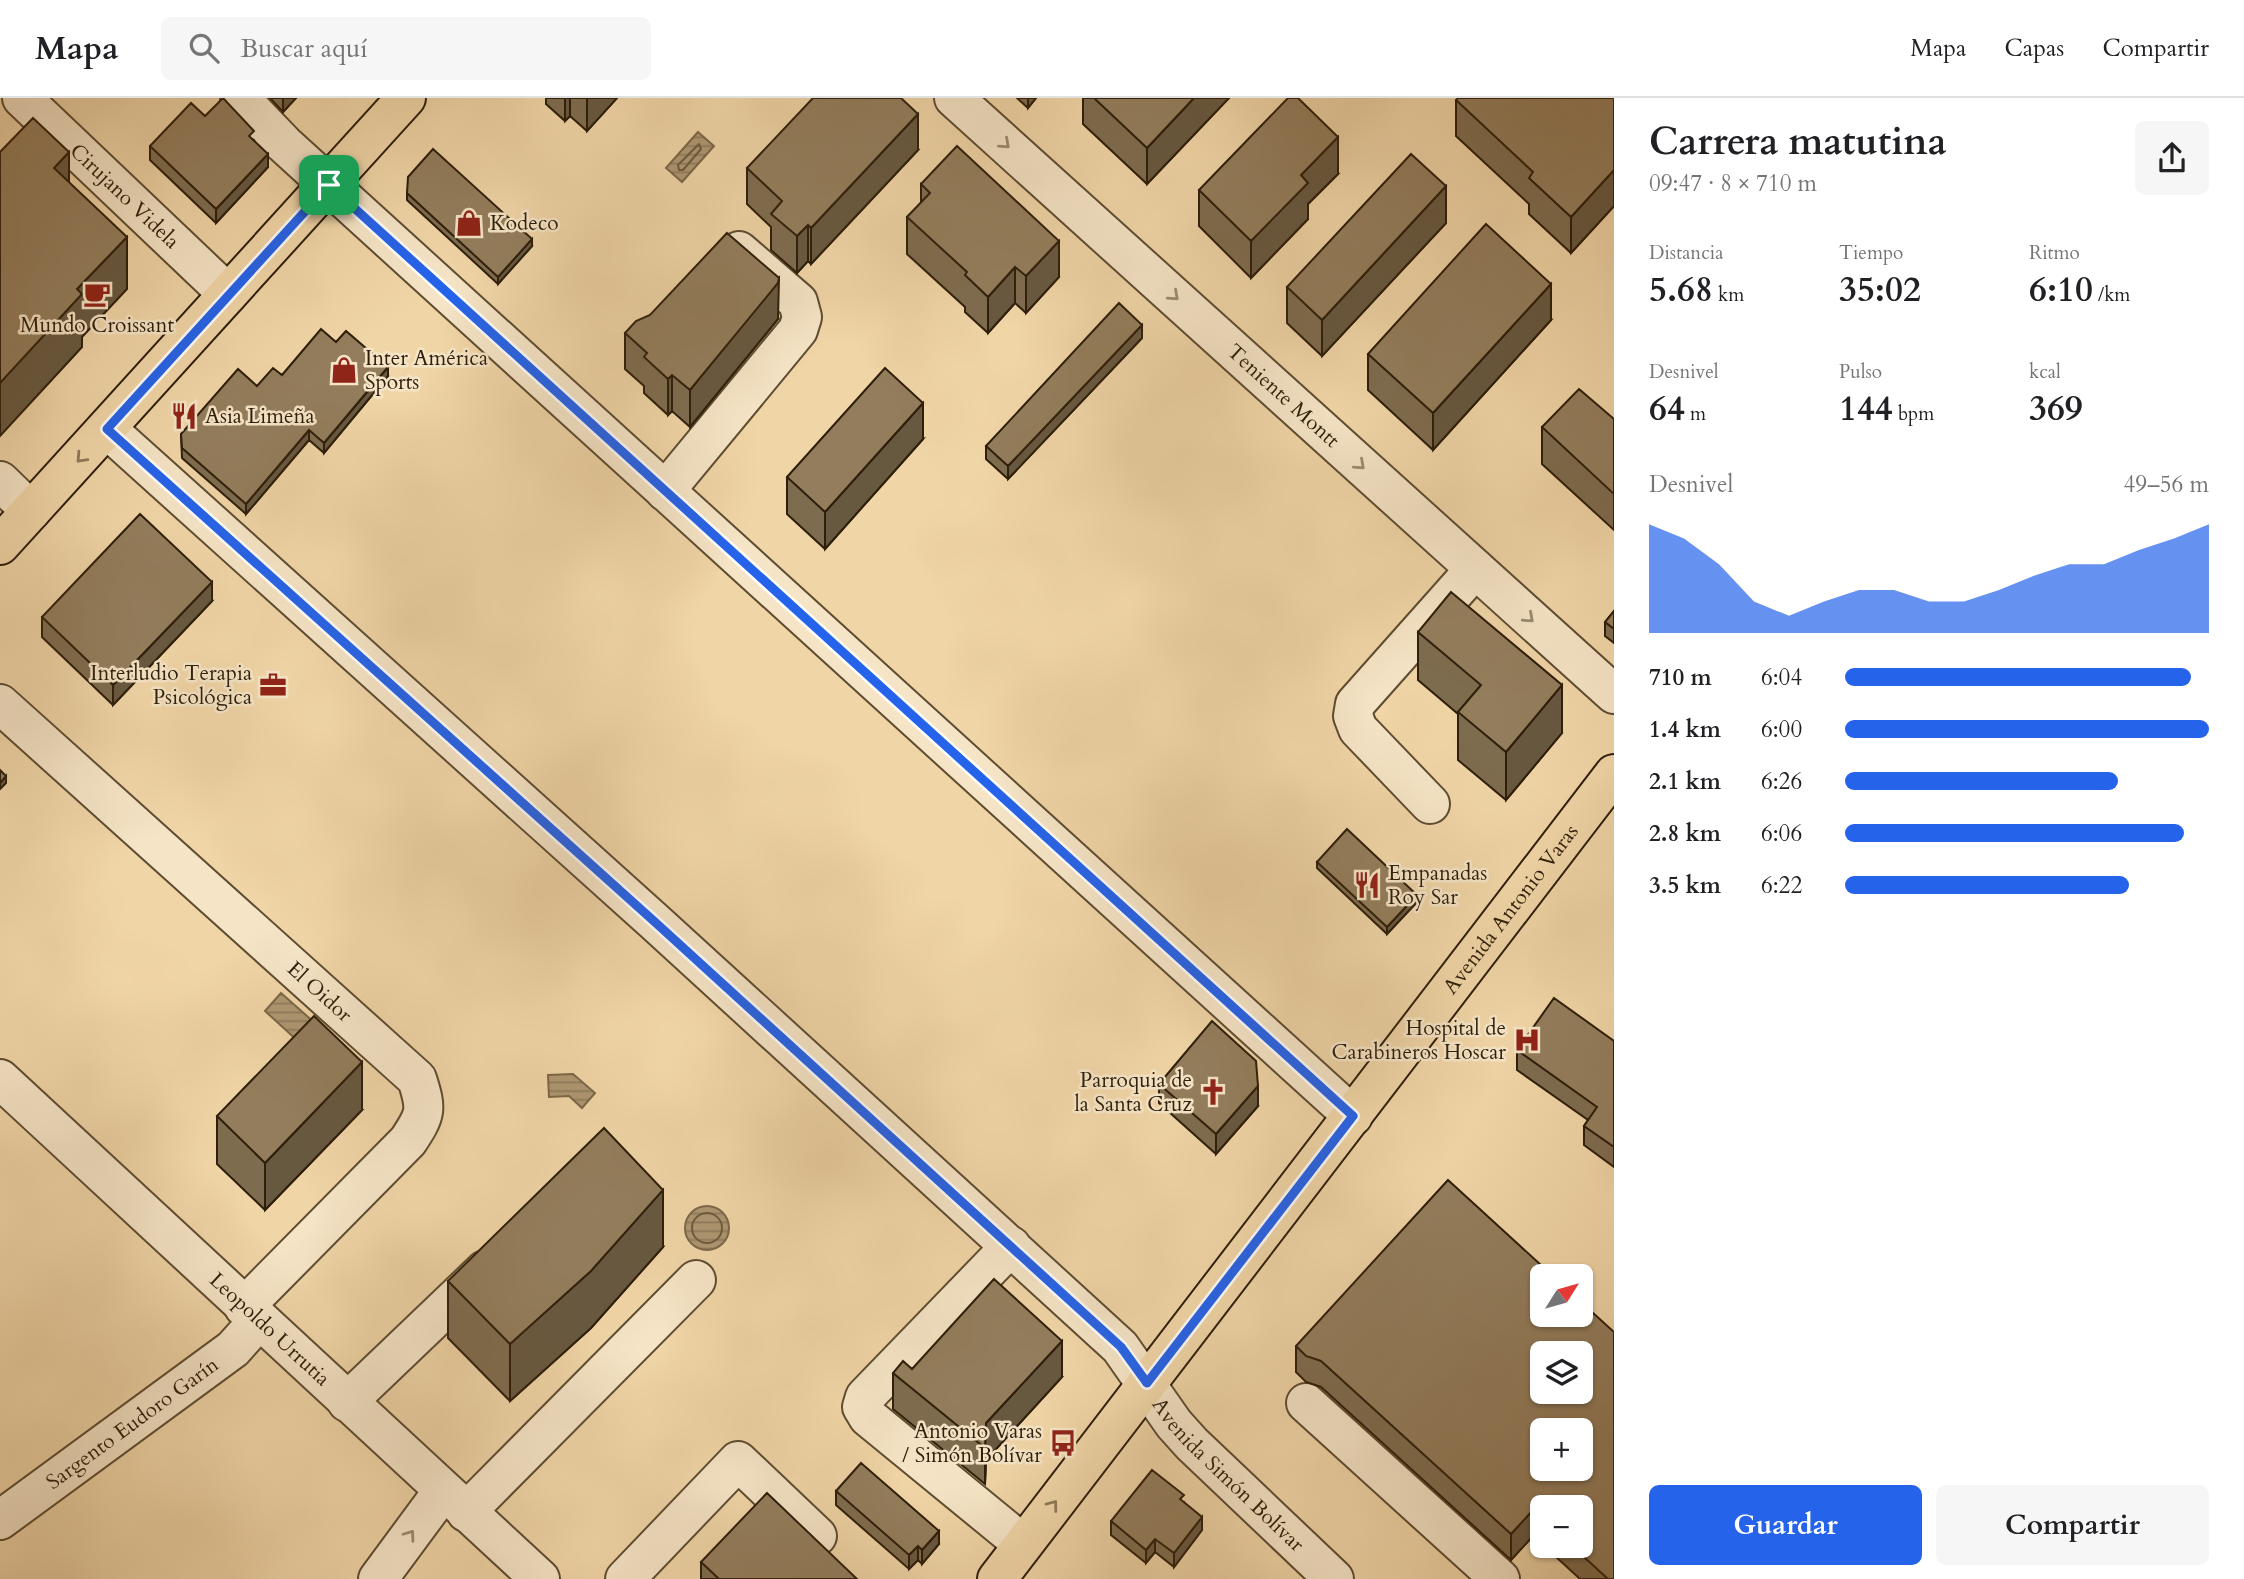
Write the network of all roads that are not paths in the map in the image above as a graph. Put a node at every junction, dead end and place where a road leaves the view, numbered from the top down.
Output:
1 (22, 98) edge
2 (240, 98) edge
3 (406, 98) edge
4 (954, 98) edge
5 (329, 185) junction
6 (702, 261) edge
7 (228, 294) junction
8 (107, 429) junction
9 (0, 481) edge
10 (665, 491) junction
11 (32, 511) junction
12 (0, 545) edge
13 (1475, 569) junction
14 (1614, 694) edge
15 (0, 704) edge
16 (1614, 774) edge
17 (1430, 804) dead end
18 (0, 1079) edge
19 (1353, 1116) junction
20 (1011, 1246) junction
21 (506, 1250) edge
22 (696, 1280) dead end
23 (251, 1313) junction
24 (1147, 1383) junction
25 (347, 1402) junction
26 (1306, 1402) dead end
27 (454, 1501) junction
28 (0, 1520) edge
29 (817, 1536) edge
30 (1023, 1544) junction
31 (378, 1579) edge
32 (540, 1579) edge
33 (625, 1579) edge
34 (997, 1579) edge
35 (1334, 1579) edge
36 (1500, 1579) edge

1 - 7 street, Cirujano Videla
2 - 5 street
3 - 5 main road
4 -> 13 street, Teniente Montt
5 - 7 main road
5 - 10 street
6 - 10 street
7 - 8 main road
8 -> 11 main road
8 - 20 street, Avenida Simón Bolívar
9 - 11 street
10 - 19 street
11 - 12 main road
13 -> 14 street, Teniente Montt
13 - 17 street
15 - 23 street, El Oidor
16 - 19 main road, Avenida Antonio Varas
18 - 23 street, Leopoldo Urrutia
19 - 24 main road, Avenida Antonio Varas
20 - 24 street, Avenida Simón Bolívar
20 - 30 street
21 - 25 street
22 - 27 street
23 - 25 street, Leopoldo Urrutia
23 - 28 street, Sargento Eudoro Garín
30 -> 24 main road, Avenida Antonio Varas
24 - 35 street, Avenida Simón Bolívar
25 - 27 street, Leopoldo Urrutia
26 - 36 street
31 -> 27 street
27 - 32 street, Leopoldo Urrutia
29 - 33 street
30 - 34 main road, Avenida Antonio Varas

